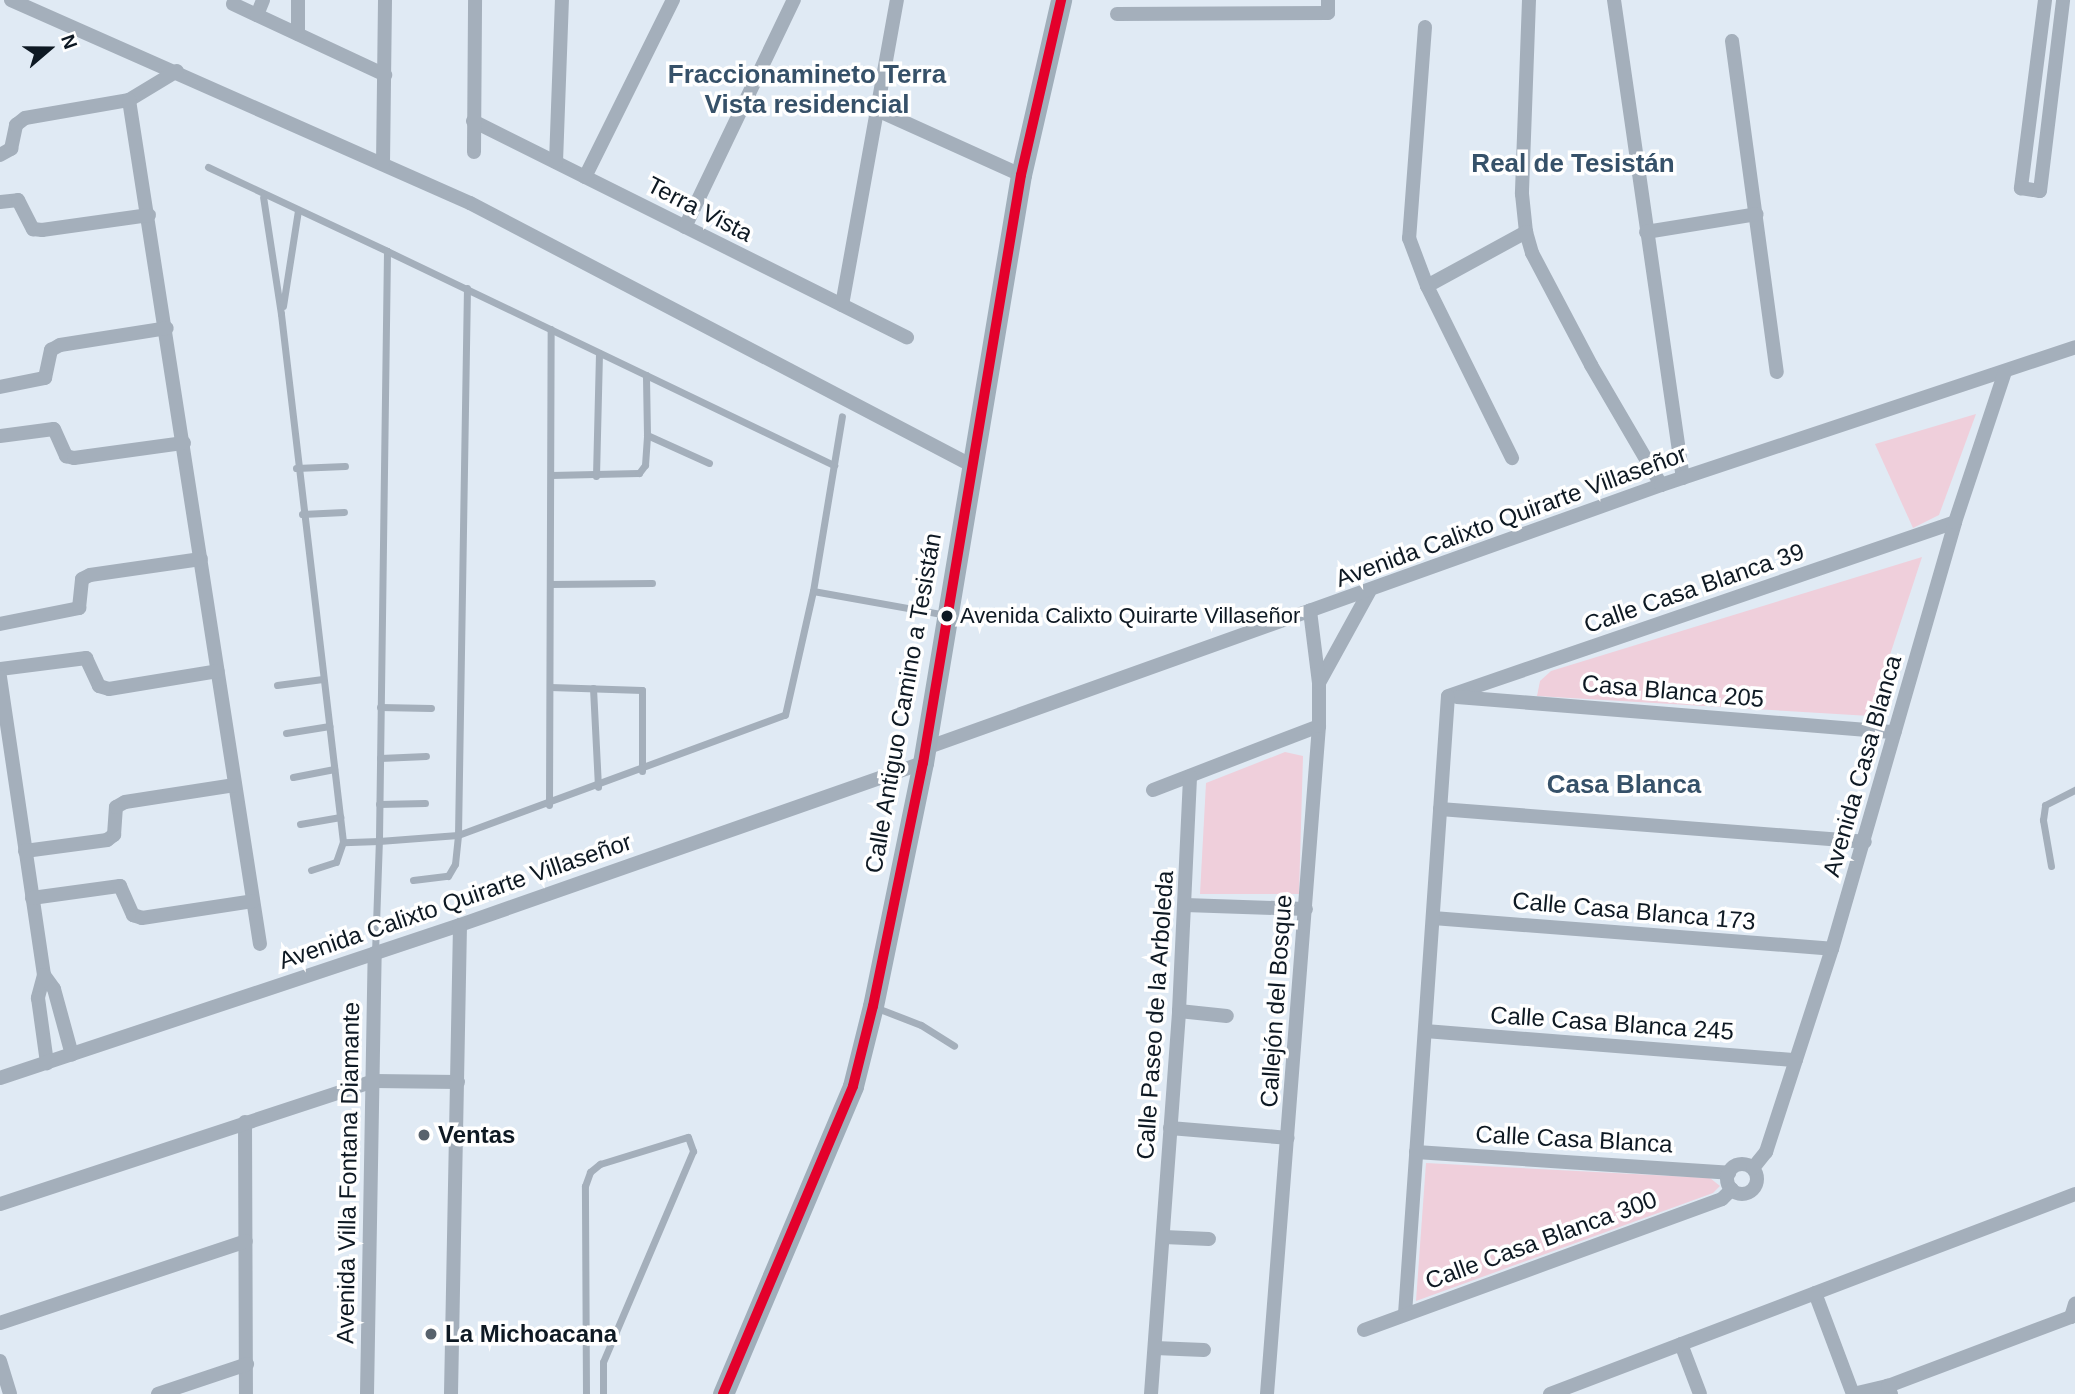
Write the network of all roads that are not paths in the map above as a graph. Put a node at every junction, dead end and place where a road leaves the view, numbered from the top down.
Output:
1 (11, 0) edge
2 (263, 0) edge
3 (298, 0) edge
4 (386, 0) edge
5 (475, 0) edge
6 (562, 0) edge
7 (673, 0) edge
8 (794, 0) edge
9 (1061, 0) edge
10 (1529, 0) edge
11 (1614, 0) edge
12 (2045, 0) edge
13 (2063, 0) edge
14 (895, 1) edge
15 (233, 4) dead end
16 (1328, 6) edge
17 (1181, 7) edge
18 (1117, 14) dead end
19 (257, 15) junction
20 (1425, 27) dead end
21 (298, 34) junction
22 (1732, 41) dead end
23 (177, 71) junction
24 (384, 75) junction
25 (129, 100) junction
26 (875, 109) junction
27 (473, 121) junction
28 (474, 152) dead end
29 (0, 155) edge
30 (556, 162) junction
31 (383, 164) junction
32 (208, 167) dead end
33 (1021, 175) junction
34 (585, 177) junction
35 (263, 197) junction
36 (0, 202) edge
37 (298, 210) junction
38 (1757, 214) junction
39 (149, 215) junction
40 (685, 227) junction
41 (1646, 232) junction
42 (1526, 233) junction
43 (387, 251) junction
44 (1427, 286) junction
45 (467, 288) junction
46 (842, 305) junction
47 (281, 314) junction
48 (167, 328) junction
49 (551, 329) junction
50 (907, 337) dead end
51 (2075, 347) edge
52 (599, 353) junction
53 (1777, 372) dead end
54 (2005, 372) junction
55 (646, 375) junction
56 (0, 387) edge
57 (842, 416) dead end
58 (647, 435) junction
59 (0, 436) edge
60 (184, 443) junction
61 (1512, 458) dead end
62 (709, 463) dead end
63 (834, 465) junction
64 (971, 465) junction
65 (345, 466) dead end
66 (296, 467) junction
67 (551, 475) junction
68 (596, 476) junction
69 (1683, 478) junction
70 (1661, 485) junction
71 (344, 512) dead end
72 (302, 514) junction
73 (1955, 522) junction
74 (201, 559) junction
75 (652, 583) dead end
76 (550, 584) junction
77 (813, 591) junction
78 (1368, 592) junction
79 (1310, 611) junction
80 (946, 615) junction
81 (0, 624) edge
82 (0, 669) edge
83 (218, 671) junction
84 (0, 677) edge
85 (323, 679) junction
86 (1319, 683) junction
87 (277, 685) dead end
88 (550, 687) junction
89 (593, 688) junction
90 (1448, 696) junction
91 (380, 707) junction
92 (431, 708) dead end
93 (329, 726) junction
94 (1319, 726) junction
95 (286, 733) dead end
96 (1895, 733) junction
97 (925, 755) junction
98 (426, 756) dead end
99 (380, 758) junction
100 (334, 769) junction
101 (642, 771) junction
102 (1190, 776) junction
103 (293, 777) dead end
104 (236, 785) junction
105 (598, 787) junction
106 (1153, 790) dead end
107 (2075, 790) edge
108 (425, 803) dead end
109 (379, 804) junction
110 (549, 805) junction
111 (1440, 809) junction
112 (340, 817) junction
113 (300, 824) dead end
114 (458, 835) junction
115 (379, 841) junction
116 (344, 842) junction
117 (1866, 842) junction
118 (25, 851) junction
119 (2051, 866) dead end
120 (310, 870) dead end
121 (413, 880) dead end
122 (32, 898) junction
123 (253, 901) junction
124 (1185, 905) junction
125 (1307, 909) junction
126 (1433, 918) junction
127 (460, 925) junction
128 (260, 944) dead end
129 (1832, 949) junction
130 (375, 953) junction
131 (44, 975) junction
132 (873, 1006) junction
133 (1179, 1011) junction
134 (1227, 1016) dead end
135 (1424, 1031) junction
136 (954, 1046) dead end
137 (72, 1055) junction
138 (1796, 1060) junction
139 (47, 1063) junction
140 (0, 1078) edge
141 (374, 1081) junction
142 (458, 1082) junction
143 (245, 1122) junction
144 (1170, 1128) junction
145 (1288, 1138) junction
146 (1416, 1152) junction
147 (1753, 1168) junction
148 (1729, 1173) junction
149 (1732, 1189) junction
150 (2075, 1194) edge
151 (0, 1204) edge
152 (1164, 1237) junction
153 (1209, 1239) dead end
154 (246, 1241) junction
155 (1815, 1293) junction
156 (2075, 1304) edge
157 (1405, 1314) junction
158 (0, 1322) edge
159 (1364, 1330) dead end
160 (1681, 1344) junction
161 (1155, 1348) junction
162 (1204, 1350) dead end
163 (0, 1361) edge
164 (603, 1362) junction
165 (586, 1363) junction
166 (247, 1364) junction
167 (1890, 1390) edge
168 (10, 1394) edge
169 (158, 1394) edge
170 (246, 1394) edge
171 (367, 1394) edge
172 (451, 1394) edge
173 (586, 1394) edge
174 (603, 1394) edge
175 (723, 1394) edge
176 (1151, 1394) edge
177 (1268, 1394) edge
178 (1550, 1394) edge
179 (1700, 1394) edge
180 (1853, 1394) edge

1 - 23 street
2 - 19 street
3 - 21 street
4 - 24 street
5 - 27 street
6 - 30 street
7 - 34 street
8 - 40 street
9 - 33 street, Calle Antiguo Camino a Tesistán
10 - 42 street
11 - 41 street
12 - 13 street
14 - 26 street
15 - 19 street
16 - 17 street
17 - 18 street
19 - 21 street
20 - 44 street
21 - 24 street
22 - 38 street
23 - 25 street
23 - 31 street
24 - 31 street
25 - 29 street
25 - 39 street
26 - 33 street
26 - 46 street
27 - 28 street
27 - 30 street, Terra Vista
30 - 34 street, Terra Vista
31 - 64 street
32 - 35 lane
33 - 64 street, Calle Antiguo Camino a Tesistán
34 - 40 street, Terra Vista
35 - 37 lane
35 - 47 lane
36 - 39 street
37 - 43 lane
37 - 47 lane
38 - 41 street
38 - 53 street
39 - 48 street
40 - 46 street, Terra Vista
41 - 69 street
42 - 44 street
42 - 70 street
43 - 45 lane
43 - 91 lane
44 - 61 street
45 - 49 lane
45 - 114 lane
46 - 50 street, Terra Vista
47 - 66 lane
48 - 56 street
48 - 60 street
49 - 52 lane
49 - 67 lane
51 - 54 street, Avenida Calixto Quirarte Villaseñor
52 - 55 lane
52 - 68 lane
54 - 69 street, Avenida Calixto Quirarte Villaseñor
54 - 73 street, Avenida Casa Blanca
55 - 58 lane
55 - 63 lane
57 - 63 lane
58 - 62 lane
58 - 68 lane
59 - 60 street
60 - 74 street
63 - 77 lane
64 - 80 street, Calle Antiguo Camino a Tesistán
65 - 66 lane
66 - 72 lane
67 - 68 lane
67 - 76 lane
69 - 70 street, Avenida Calixto Quirarte Villaseñor
70 - 78 street, Avenida Calixto Quirarte Villaseñor
71 - 72 lane
72 - 85 lane
73 - 90 street, Calle Casa Blanca 39
73 - 96 street, Avenida Casa Blanca
74 - 81 street
74 - 83 street
75 - 76 lane
76 - 88 lane
77 - 80 lane
77 - 101 lane
78 - 79 street, Avenida Calixto Quirarte Villaseñor
78 - 86 street
79 - 86 street, Callejón del Bosque
79 - 97 street, Avenida Calixto Quirarte Villaseñor
80 - 97 street, Calle Antiguo Camino a Tesistán
82 - 83 street
83 - 104 street
84 - 118 street
85 - 87 lane
85 - 93 lane
86 - 94 street, Callejón del Bosque
88 - 89 lane
88 - 110 lane
89 - 101 lane
89 - 105 lane
90 - 96 street, Casa Blanca 205
90 - 111 street
91 - 92 lane
91 - 99 lane
93 - 95 lane
93 - 100 lane
94 - 102 street
94 - 125 street, Callejón del Bosque
96 - 117 street, Avenida Casa Blanca
97 - 127 street, Avenida Calixto Quirarte Villaseñor
97 - 132 street, Calle Antiguo Camino a Tesistán
98 - 99 lane
99 - 109 lane
100 - 103 lane
100 - 112 lane
101 - 105 lane
102 - 106 street
102 - 124 street, Calle Paseo de la Arboleda
104 - 118 street
104 - 123 street
105 - 110 lane
107 - 119 lane
108 - 109 lane
109 - 115 lane
110 - 114 lane
111 - 117 street
111 - 126 street
112 - 113 lane
112 - 116 lane
114 - 115 lane
114 - 121 lane
115 - 116 lane
115 - 130 lane
116 - 120 lane
117 - 129 street, Avenida Casa Blanca
118 - 122 street
122 - 123 street
122 - 131 street
123 - 128 street
124 - 125 street
124 - 133 street, Calle Paseo de la Arboleda
125 - 145 street, Callejón del Bosque
126 - 129 street, Calle Casa Blanca 173
126 - 135 street
127 - 130 street, Avenida Calixto Quirarte Villaseñor
127 - 142 street
129 - 138 street, Avenida Casa Blanca
130 - 137 street, Avenida Calixto Quirarte Villaseñor
130 - 141 street, Avenida Villa Fontana Diamante
131 - 137 street
131 - 139 street
132 - 136 lane
132 - 175 street, Calle Antiguo Camino a Tesistán
133 - 134 street
133 - 144 street, Calle Paseo de la Arboleda
135 - 138 street, Calle Casa Blanca 245
135 - 146 street
137 - 139 street, Avenida Calixto Quirarte Villaseñor
138 - 147 street, Avenida Casa Blanca
139 - 140 street, Avenida Calixto Quirarte Villaseñor
141 - 142 street
141 - 143 street
141 - 171 street, Avenida Villa Fontana Diamante
142 - 172 street
143 - 151 street
143 - 154 street
144 - 145 street
144 - 152 street, Calle Paseo de la Arboleda
145 - 177 street, Callejón del Bosque
146 - 148 street, Calle Casa Blanca
146 - 157 street
147 - 148 street
147 - 149 street
148 - 149 street
149 - 157 street, Calle Casa Blanca 300
150 - 155 street
152 - 153 street
152 - 161 street, Calle Paseo de la Arboleda
154 - 158 street
154 - 166 street
155 - 160 street
155 - 180 street
156 - 167 street
157 - 159 street, Calle Casa Blanca 300
160 - 178 street
160 - 179 street
161 - 162 street
161 - 176 street, Calle Paseo de la Arboleda
163 - 168 street
164 - 165 lane
164 - 165 lane
164 - 174 lane
165 - 173 lane
166 - 169 street
166 - 170 street
167 - 180 street

